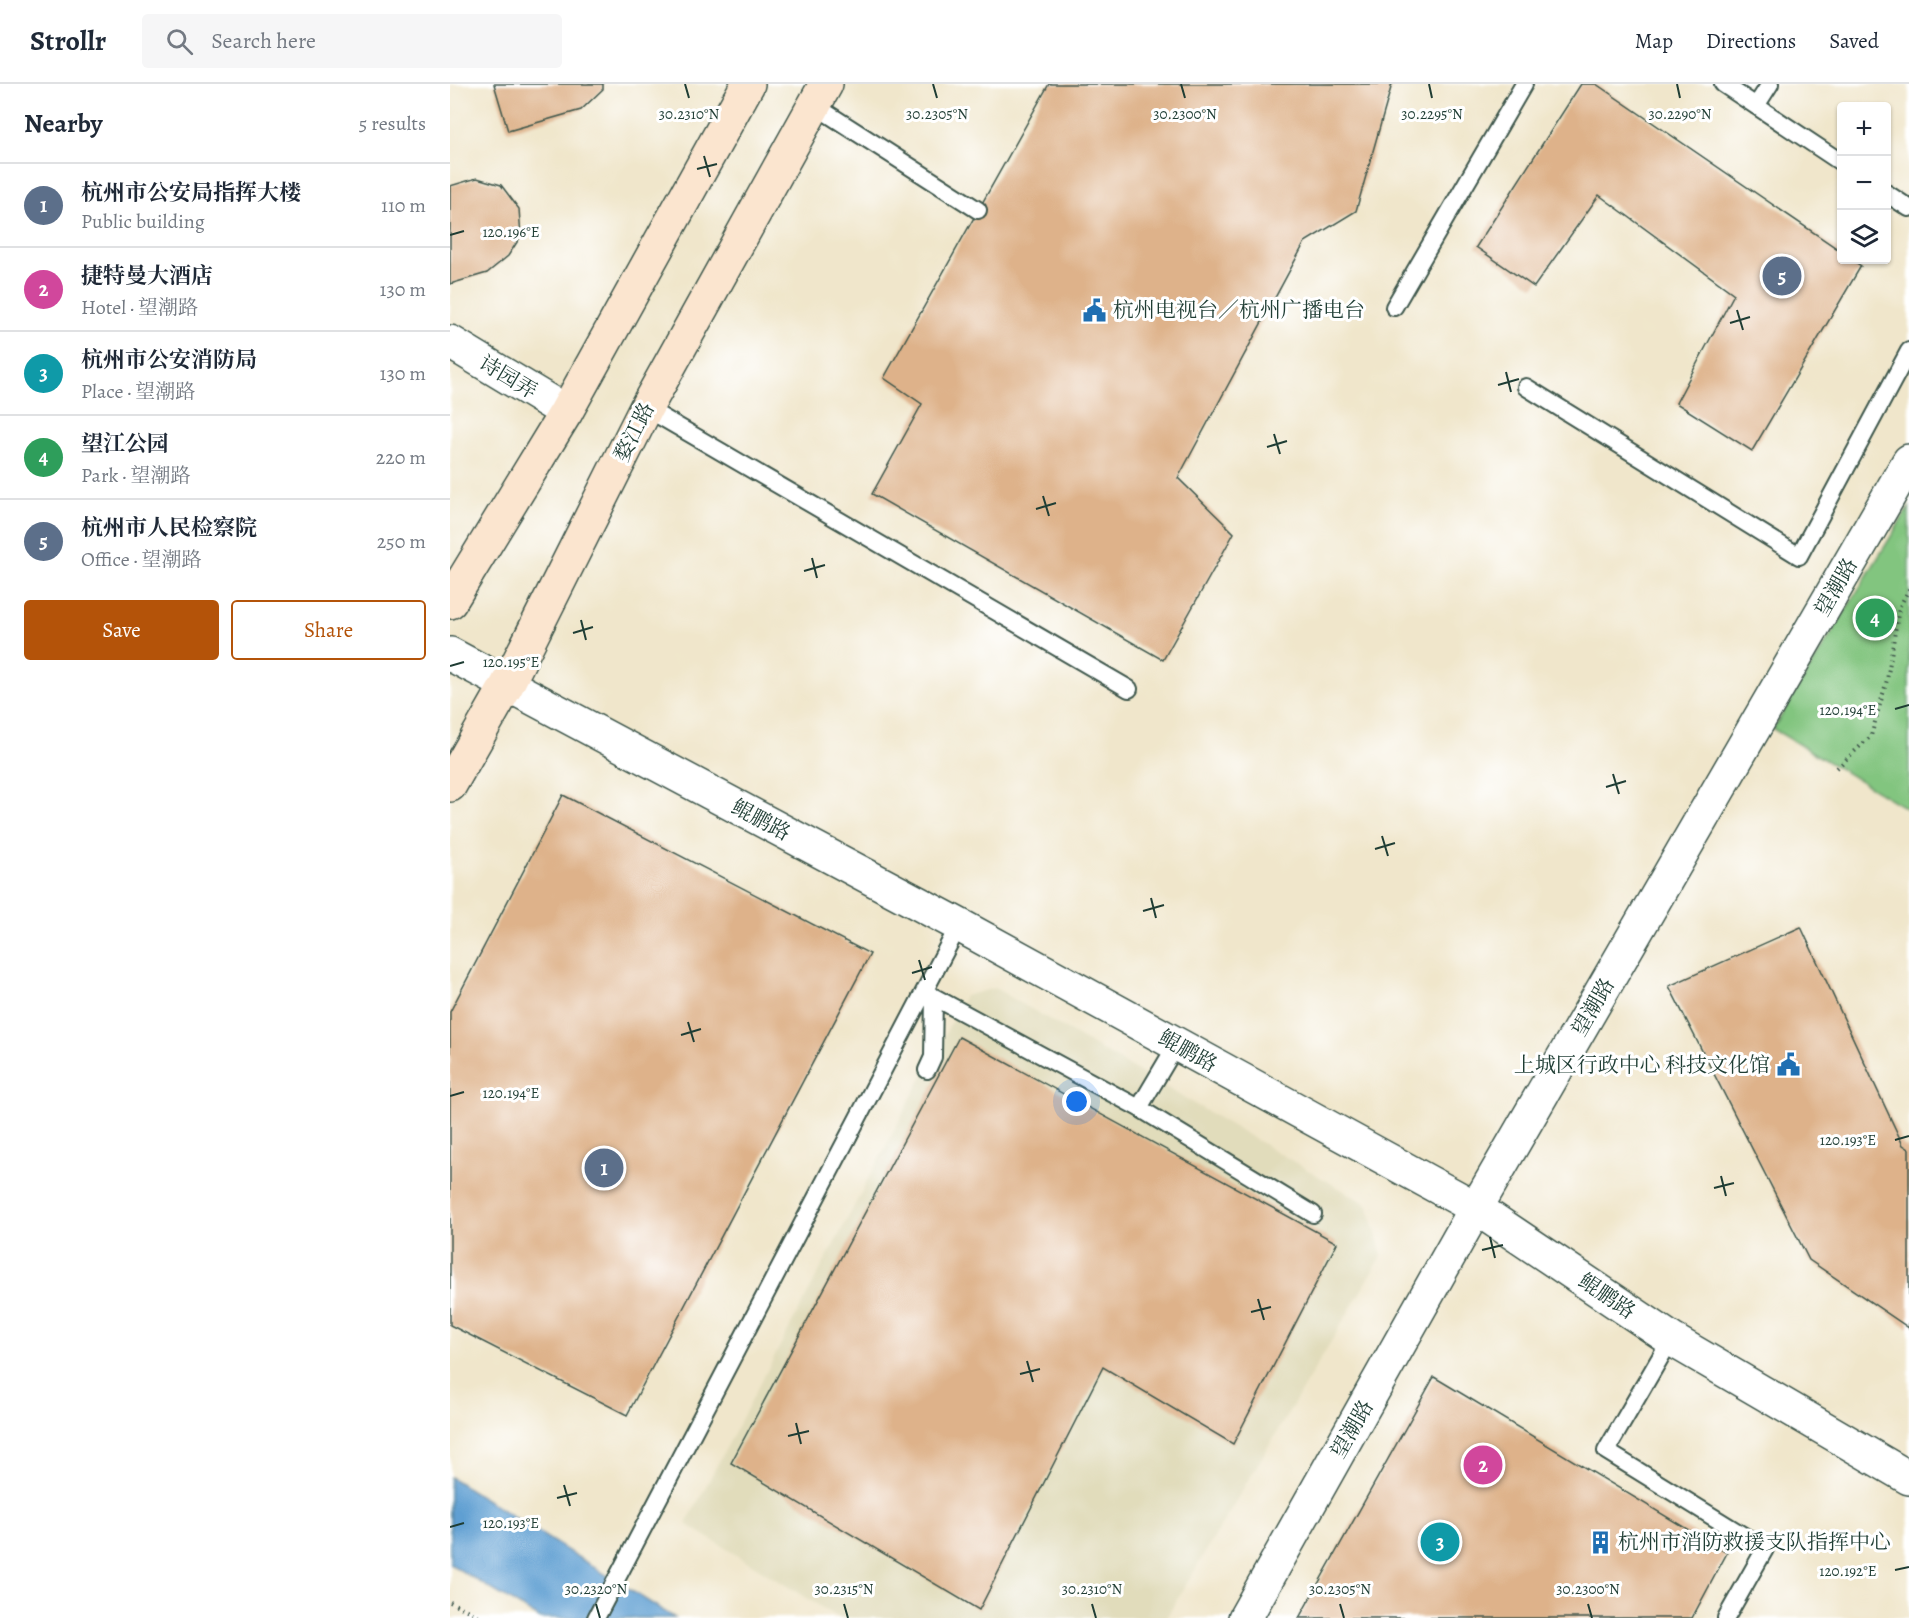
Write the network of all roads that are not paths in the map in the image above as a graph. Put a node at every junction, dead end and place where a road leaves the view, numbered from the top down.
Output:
1 (748, 84) edge
2 (1524, 84) edge
3 (1723, 84) edge
4 (1770, 84) edge
5 (820, 95) edge
6 (1756, 106) junction
7 (1837, 160) edge
8 (1891, 196) edge
9 (1909, 208) edge
10 (978, 210) dead end
11 (1394, 306) dead end
12 (450, 342) edge
13 (1909, 351) edge
14 (1526, 387) dead end
15 (646, 408) junction
16 (566, 412) junction
17 (1909, 461) edge
18 (450, 602) edge
19 (450, 654) edge
20 (507, 685) junction
21 (1129, 689) dead end
22 (450, 785) edge
23 (959, 926) junction
24 (929, 995) junction
25 (1177, 1044) junction
26 (927, 1070) dead end
27 (1139, 1108) junction
28 (1476, 1208) junction
29 (1313, 1214) dead end
30 (1671, 1339) junction
31 (1909, 1478) edge
32 (596, 1618) edge
33 (1245, 1618) edge
34 (1726, 1618) edge

1 - 16 main road
2 - 11 lane
3 - 6 lane
4 - 6 lane
5 - 10 lane
5 - 15 main road, 婺江路
6 - 7 lane
8 - 9 lane
12 - 16 street, 诗园弄
13 - 14 lane
15 - 20 main road, 婺江路
15 - 21 lane
16 - 18 main road
17 - 28 street, 望潮路
19 - 20 street, 鲲鹏路
20 - 22 main road, 婺江路
20 - 23 street, 鲲鹏路
23 - 24 lane
23 - 25 street, 鲲鹏路
24 - 26 lane
24 - 27 lane
24 - 32 lane
25 - 27 lane
25 - 28 street, 鲲鹏路
27 - 29 lane
28 - 30 street, 鲲鹏路
28 - 33 street, 望潮路
30 - 31 street, 鲲鹏路
30 - 34 lane

